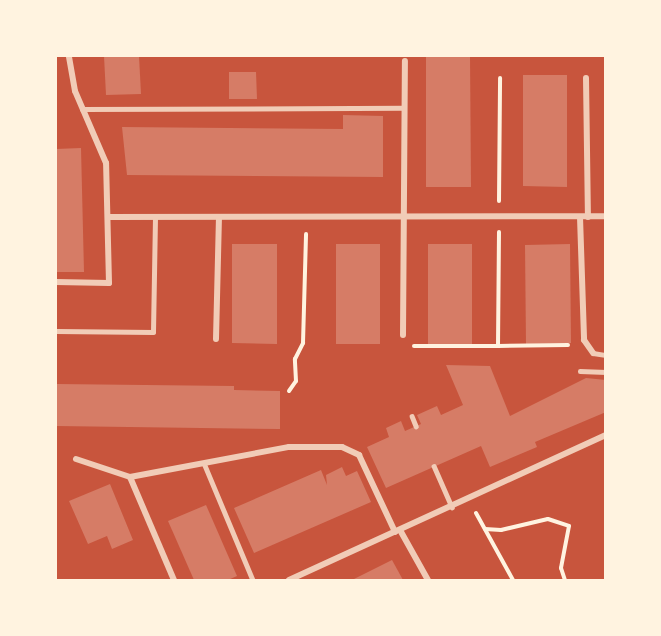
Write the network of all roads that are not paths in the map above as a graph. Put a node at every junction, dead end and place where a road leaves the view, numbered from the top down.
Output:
1 (69, 56) edge
2 (405, 61) dead end
3 (586, 78) dead end
4 (404, 108) junction
5 (82, 109) junction
6 (606, 216) edge
7 (108, 217) junction
8 (580, 217) junction
9 (588, 217) junction
10 (155, 218) junction
11 (219, 218) junction
12 (403, 218) junction
13 (56, 282) edge
14 (56, 331) edge
15 (403, 335) road end
16 (216, 339) dead end
17 (593, 353) joint
18 (606, 355) edge
19 (580, 371) dead end
20 (606, 372) edge
21 (412, 416) dead end
22 (416, 426) dead end
23 (606, 435) edge
24 (76, 459) dead end
25 (204, 463) junction
26 (434, 466) dead end
27 (130, 477) junction
28 (452, 507) junction
29 (397, 531) junction
30 (174, 580) edge
31 (253, 580) edge
32 (289, 580) edge
33 (428, 580) edge

1 - 5 street
2 - 4 street
3 - 9 street
4 - 5 lane
4 - 12 street
5 - 7 street
6 - 9 street
7 - 10 street
7 - 13 street
8 - 9 street
8 - 12 street
8 - 17 street
10 - 11 street
10 - 14 lane
11 - 12 street
11 - 16 street
12 - 15 street
17 - 18 lane
19 - 20 lane
21 - 22 lane
23 - 28 street
24 - 27 street
25 - 27 street
25 - 29 street
25 - 31 lane
26 - 28 lane
27 - 30 street
28 - 29 street
29 - 32 street
29 - 33 street

